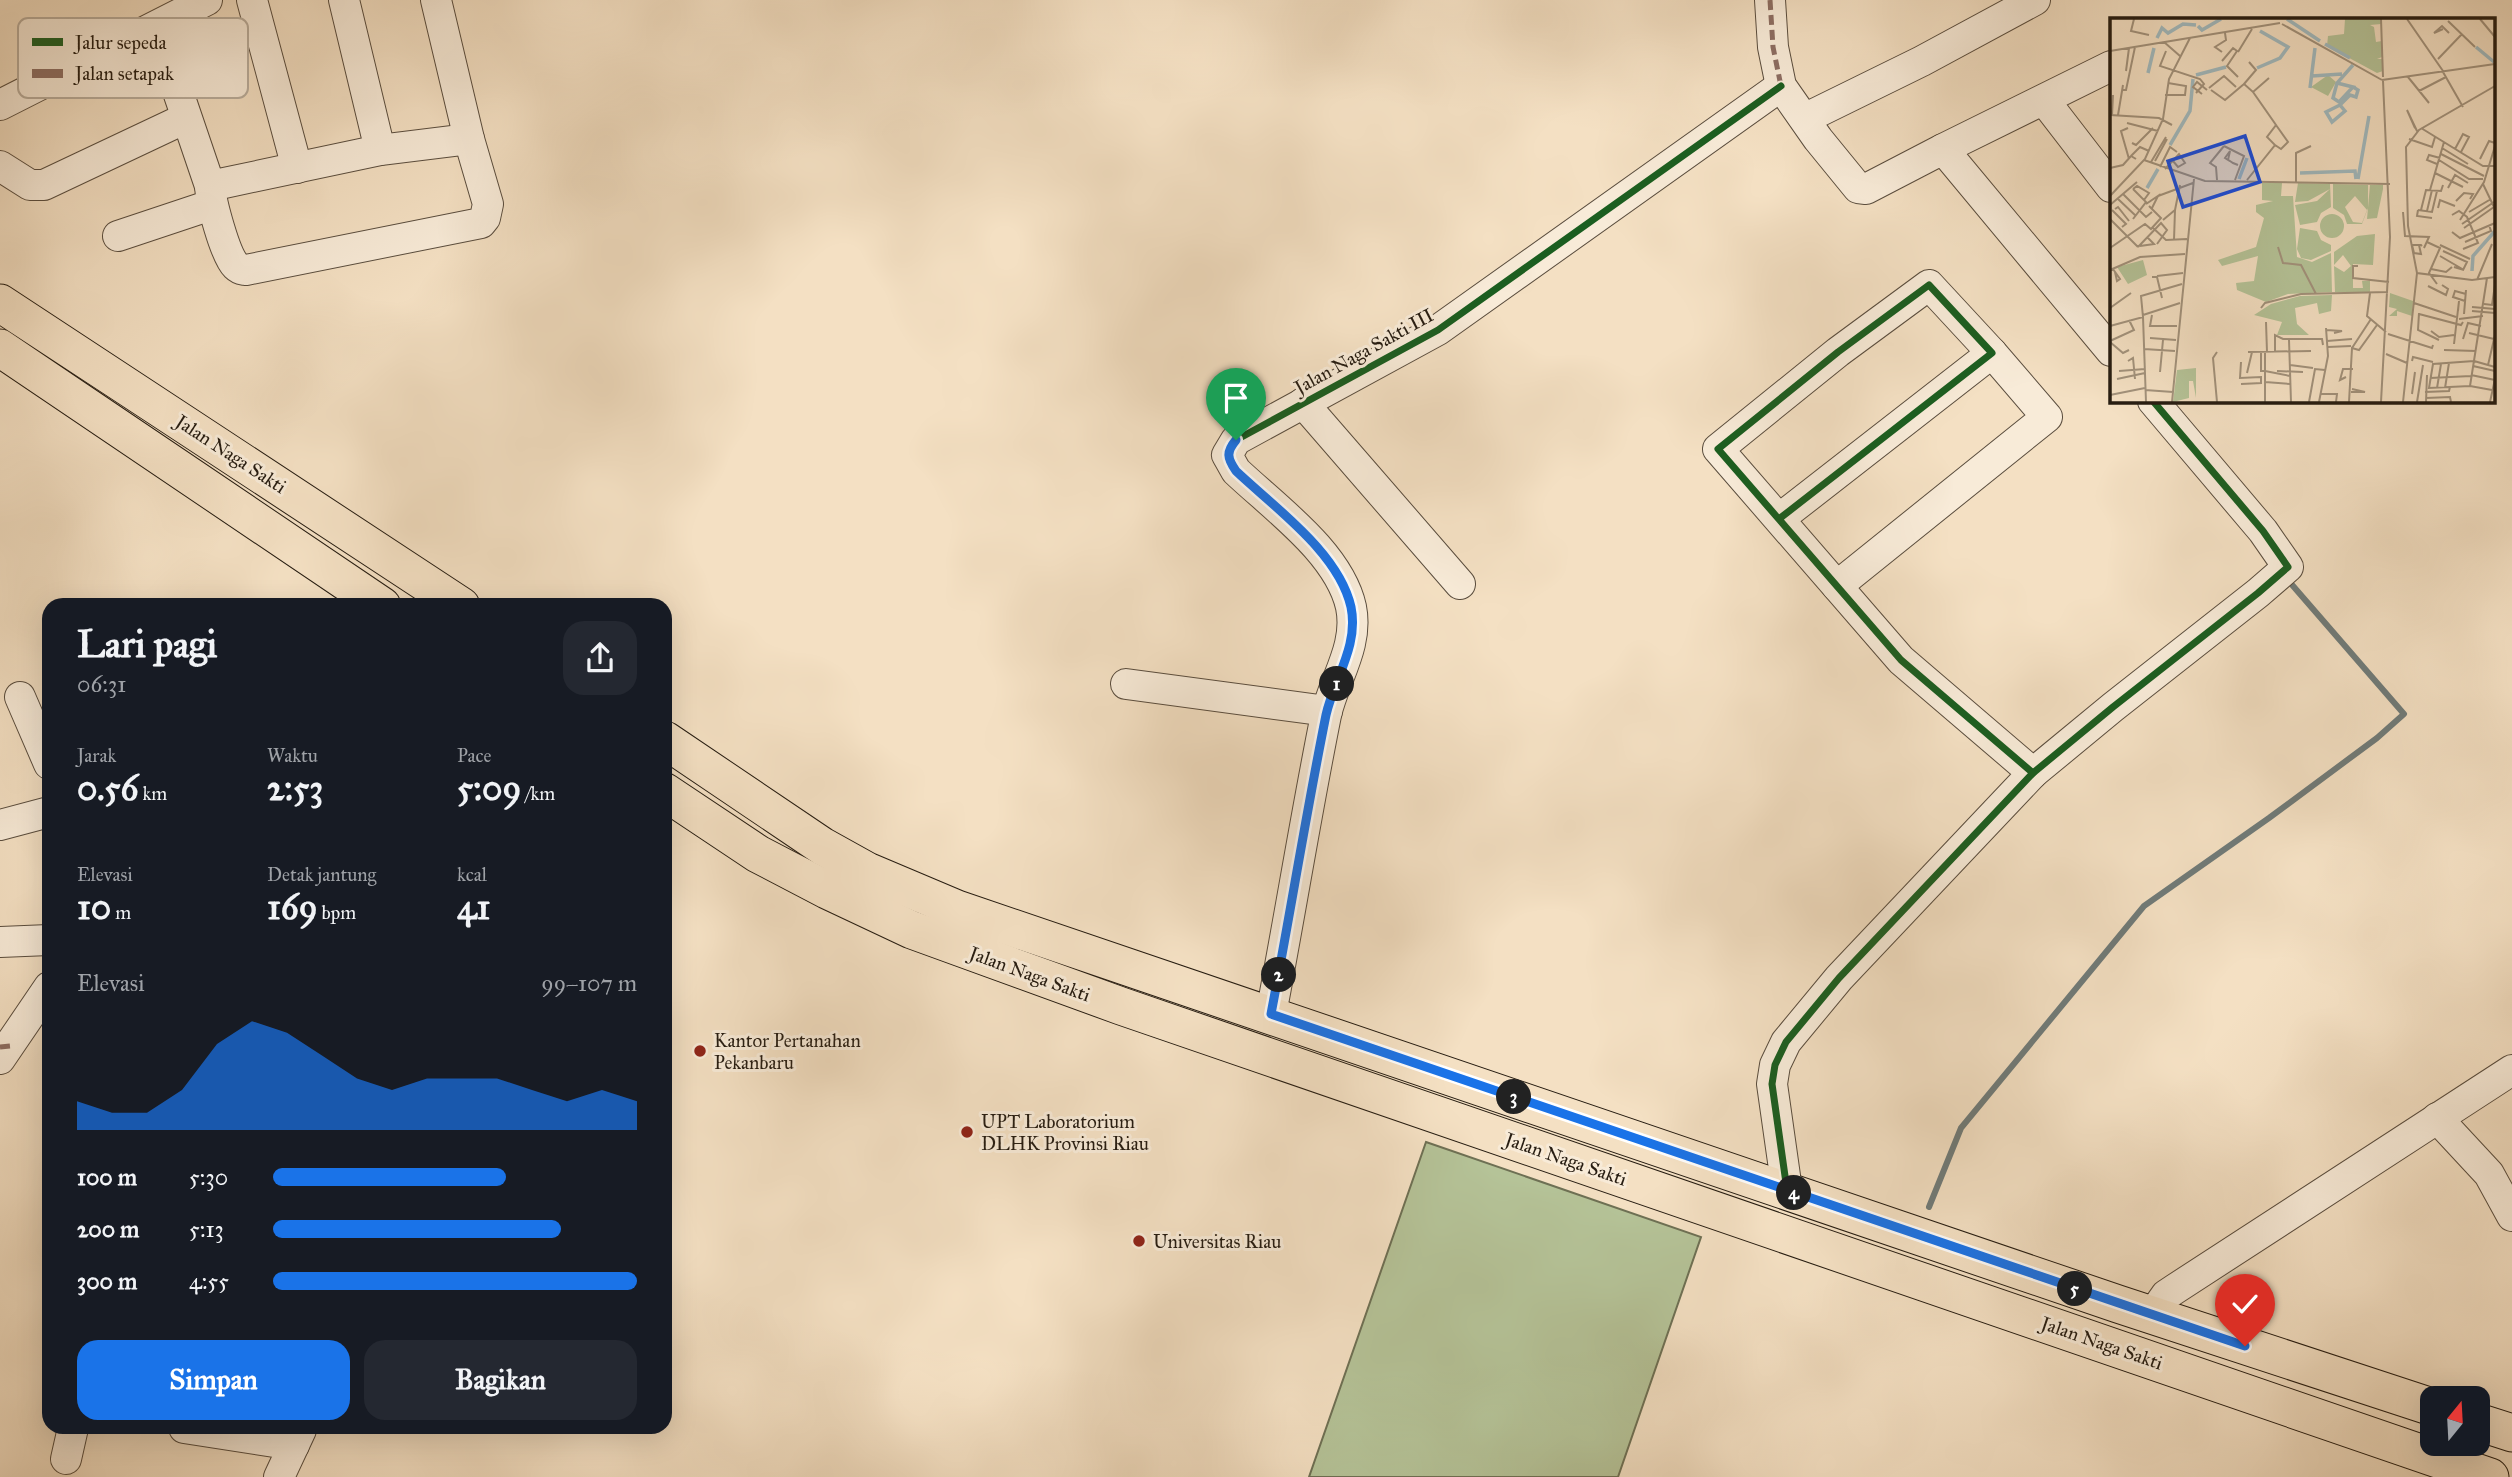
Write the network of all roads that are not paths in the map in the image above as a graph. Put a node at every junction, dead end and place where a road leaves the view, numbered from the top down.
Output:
1 (207, 0) edge
2 (252, 0) edge
3 (344, 0) edge
4 (436, 0) edge
5 (1770, 0) edge
6 (2035, 0) edge
7 (173, 18) edge
8 (2110, 66) edge
9 (1781, 86) junction
10 (18, 96) edge
11 (179, 98) edge
12 (2044, 100) junction
13 (0, 105) edge
14 (186, 118) junction
15 (1806, 118) junction
16 (470, 139) junction
17 (1943, 149) junction
18 (380, 150) junction
19 (0, 166) edge
20 (297, 168) junction
21 (2110, 185) edge
22 (211, 195) junction
23 (118, 236) dead end
24 (0, 303) edge
25 (0, 348) edge
26 (2110, 350) edge
27 (1992, 353) junction
28 (2154, 402) edge
29 (1303, 403) junction
30 (325, 516) junction
31 (1779, 519) junction
32 (302, 552) junction
33 (1460, 584) dead end
34 (1837, 586) junction
35 (370, 598) edge
36 (449, 598) edge
37 (1126, 684) dead end
38 (20, 697) dead end
39 (1327, 711) junction
40 (672, 745) edge
41 (42, 748) edge
42 (2033, 773) junction
43 (672, 797) edge
44 (42, 814) edge
45 (0, 825) edge
46 (42, 940) edge
47 (0, 942) edge
48 (42, 997) edge
49 (1271, 1014) junction
50 (3, 1051) edge
51 (2512, 1070) edge
52 (2437, 1118) junction
53 (1787, 1190) junction
54 (2512, 1216) edge
55 (2152, 1315) junction
56 (2420, 1403) edge
57 (2490, 1426) edge
58 (2512, 1433) edge
59 (72, 1434) edge
60 (270, 1434) edge
61 (298, 1436) edge
62 (66, 1459) dead end
63 (279, 1477) edge
64 (2490, 1477) edge

1 - 7 street
2 - 20 street
3 - 18 street
4 - 16 street
5 - 9 street
6 - 15 street
8 - 12 street
9 - 15 street
9 - 29 street, Jalan Naga Sakti III
10 - 13 street
11 - 14 street
12 - 17 street
12 - 21 street
14 - 19 street
14 - 22 street
15 - 17 street
16 - 18 street
16 - 22 street
17 - 26 street
18 - 20 street
20 - 22 street
22 - 23 street
24 - 30 main road, Jalan Naga Sakti
25 - 32 main road
27 - 31 street
27 - 31 street
27 - 34 street
28 - 42 street
29 - 33 street
29 - 39 street, Jalan Naga Sakti III
30 - 32 main road
30 - 36 main road, Jalan Naga Sakti
31 - 34 street
32 - 35 main road
34 - 42 street
37 - 39 street
38 - 41 street
39 - 49 street, Jalan Naga Sakti III
40 - 49 main road, Jalan Naga Sakti
42 - 53 street
43 - 64 main road, Jalan Naga Sakti
44 - 45 street
46 - 47 street
48 - 50 street
49 - 53 main road, Jalan Naga Sakti
51 - 52 street
52 - 54 street
52 - 55 street
53 - 55 main road, Jalan Naga Sakti
55 - 56 main road, Jalan Naga Sakti
57 - 58 main road
59 - 62 street
60 - 61 street
61 - 63 street

